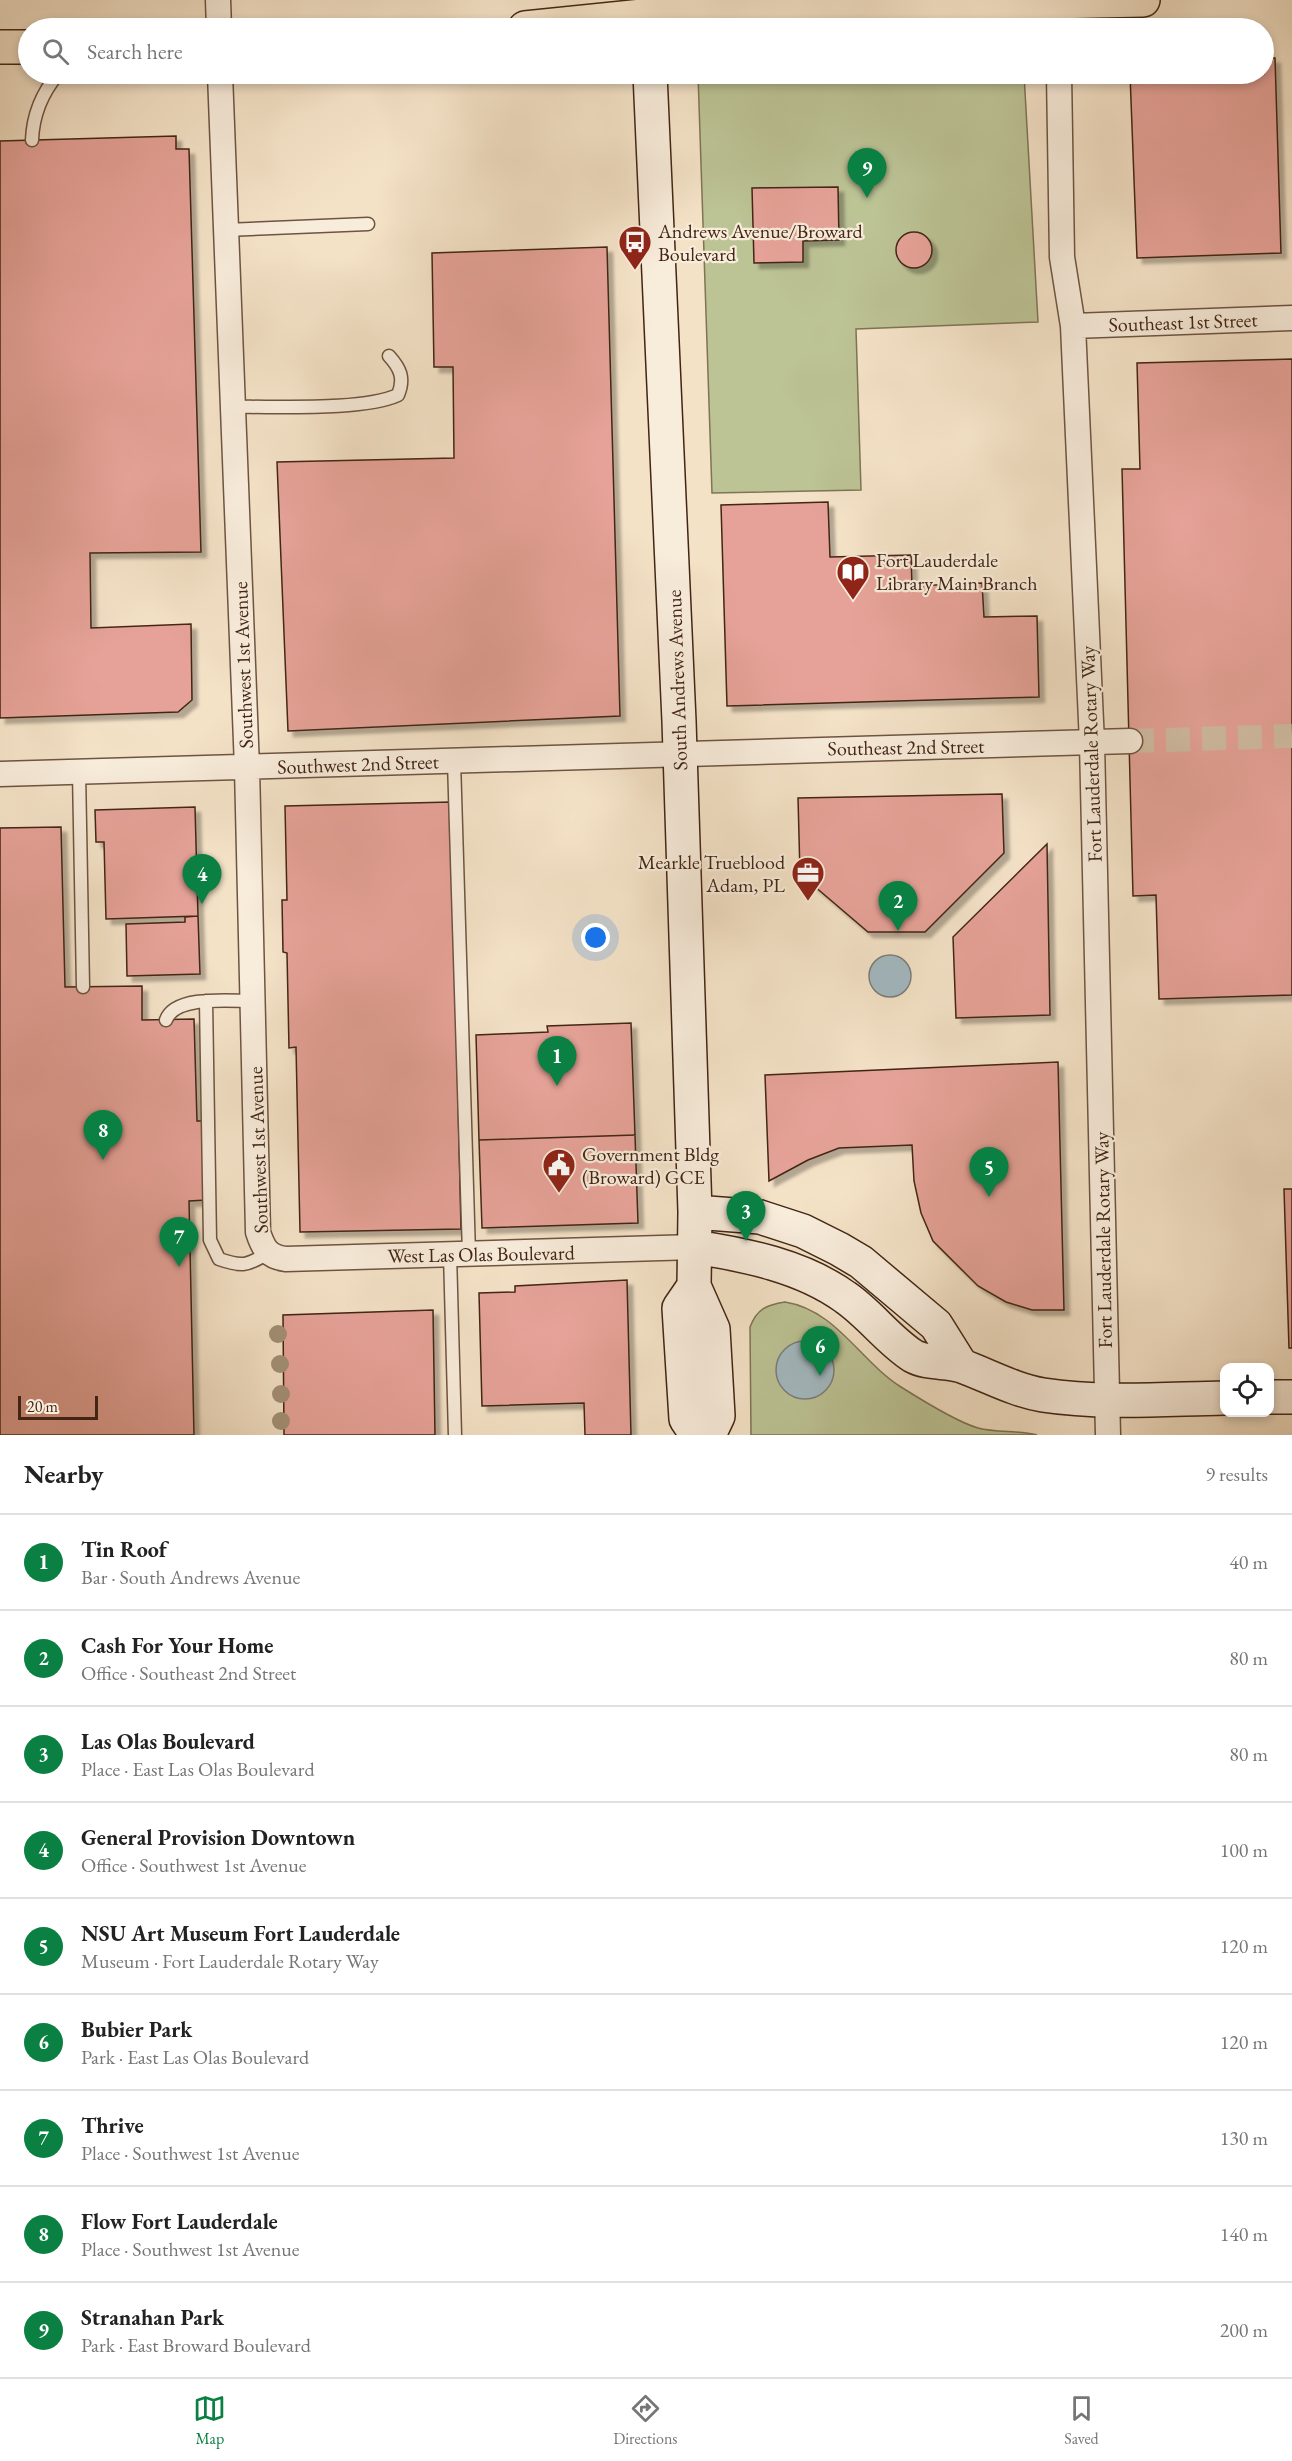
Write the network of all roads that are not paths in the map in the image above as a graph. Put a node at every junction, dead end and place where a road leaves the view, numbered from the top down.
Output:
1 (218, 0) edge
2 (1143, 0) edge
3 (1059, 10) edge
4 (648, 14) edge
5 (219, 18) edge
6 (613, 18) edge
7 (0, 47) edge
8 (18, 47) edge
9 (50, 84) edge
10 (220, 84) edge
11 (650, 84) edge
12 (1059, 84) edge
13 (32, 140) dead end
14 (369, 224) dead end
15 (226, 230) junction
16 (1292, 318) edge
17 (1073, 326) junction
18 (388, 356) dead end
19 (233, 407) junction
20 (1130, 741) tunnel mouth
21 (1092, 742) junction
22 (681, 752) junction
23 (454, 761) junction
24 (247, 768) junction
25 (79, 772) junction
26 (0, 774) edge
27 (83, 987) dead end
28 (206, 1001) junction
29 (252, 1001) junction
30 (166, 1020) dead end
31 (695, 1212) junction
32 (695, 1248) junction
33 (268, 1253) junction
34 (460, 1254) junction
35 (694, 1286) junction
36 (961, 1365) junction
37 (1292, 1396) edge
38 (1274, 1397) edge
39 (1220, 1398) edge
40 (1107, 1400) junction
41 (455, 1435) edge
42 (697, 1435) edge
43 (709, 1435) edge
44 (1107, 1435) edge

1 - 5 street
2 - 3 main road
3 - 4 main road
4 - 6 main road
7 - 8 main road
9 - 13 lane
10 - 15 street, Southwest 1st Avenue
11 - 22 main road, South Andrews Avenue
12 - 17 street, Fort Lauderdale Rotary Way
14 - 15 lane
15 - 19 street, Southwest 1st Avenue
16 - 17 street, Southeast 1st Street
17 - 21 street, Fort Lauderdale Rotary Way
18 - 19 lane
19 - 24 street, Southwest 1st Avenue
20 - 21 street, Southeast 2nd Street
21 - 22 street, Southeast 2nd Street
21 - 40 street, Fort Lauderdale Rotary Way
22 - 23 street, Southwest 2nd Street
22 - 31 main road, South Andrews Avenue
23 - 24 street, Southwest 2nd Street
23 - 34 lane
24 - 25 street, Southwest 2nd Street
24 - 29 street, Southwest 1st Avenue
25 - 26 street, Southwest 2nd Street
25 - 27 lane
28 - 29 lane
28 - 30 lane
28 - 33 lane
29 - 33 street, Southwest 1st Avenue
31 - 32 main road, South Andrews Avenue
31 - 36 main road
32 - 34 street, West Las Olas Boulevard
32 - 35 main road, South Andrews Avenue
32 - 36 main road
33 - 34 street, West Las Olas Boulevard
34 - 41 lane
35 - 42 main road, South Andrews Avenue
35 - 43 main road, South Andrews Avenue
36 - 40 main road
37 - 38 main road
39 - 40 main road
40 - 44 street, Fort Lauderdale Rotary Way

